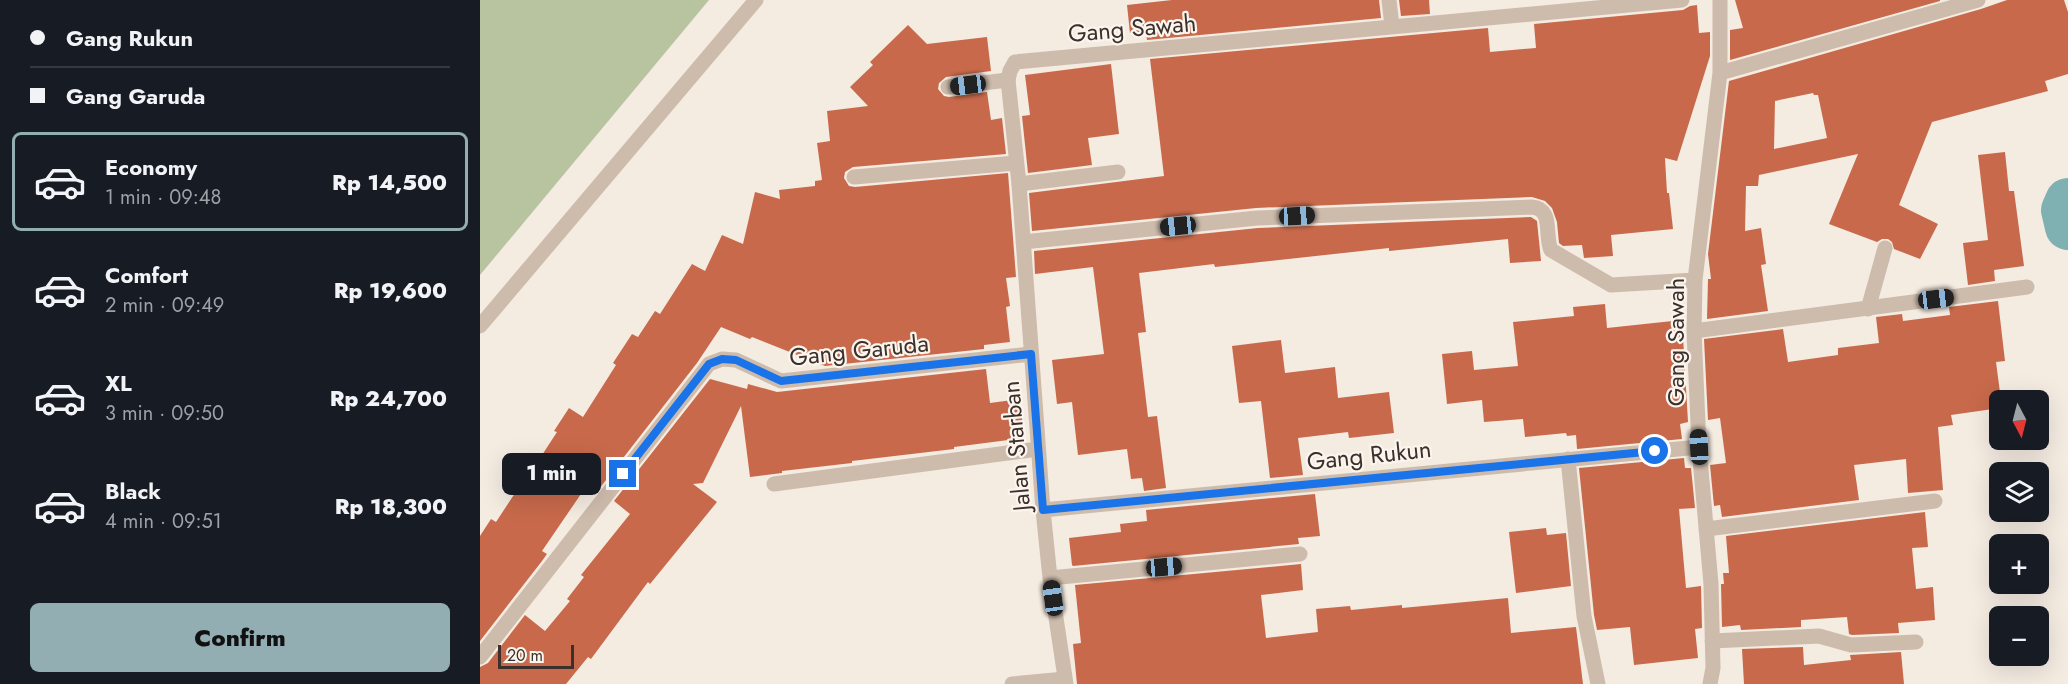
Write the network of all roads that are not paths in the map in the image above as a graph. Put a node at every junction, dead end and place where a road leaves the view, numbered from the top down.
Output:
1 (756, 0) edge
2 (1389, 0) edge
3 (1682, 0) edge
4 (1720, 0) edge
5 (1978, 0) edge
6 (1392, 26) junction
7 (1016, 62) joint
8 (1720, 73) junction
9 (1008, 80) junction
10 (948, 87) dead end
11 (1016, 163) junction
12 (1118, 172) dead end
13 (854, 177) dead end
14 (1019, 184) junction
15 (1023, 242) junction
16 (1885, 248) dead end
17 (1695, 280) junction
18 (2027, 287) dead end
19 (1868, 309) junction
20 (480, 326) edge
21 (1694, 331) junction
22 (1031, 354) junction
23 (1699, 447) junction
24 (1038, 449) junction
25 (1568, 459) junction
26 (774, 484) dead end
27 (1935, 501) dead end
28 (1043, 510) junction
29 (1706, 529) junction
30 (1300, 554) dead end
31 (1050, 578) junction
32 (1712, 641) junction
33 (1916, 642) dead end
34 (480, 657) edge
35 (1065, 681) edge
36 (1012, 684) edge
37 (1598, 684) edge
38 (1710, 684) edge

1 - 20 street
2 - 6 street
3 - 6 street, Gang Sawah
4 - 8 street, Gang Sawah
5 - 8 street
6 - 7 street, Gang Sawah
7 - 9 street, Jalan Starban
8 - 17 street, Gang Sawah
9 - 10 street
9 - 11 street, Jalan Starban
11 - 13 street
11 - 14 street, Jalan Starban
12 - 14 street
14 - 15 street, Jalan Starban
15 - 17 street
15 - 22 street, Jalan Starban
16 - 19 street
17 - 21 street, Gang Sawah
18 - 19 street
19 - 21 street
21 - 23 street, Gang Sawah
22 - 24 street, Jalan Starban
22 - 34 street, Gang Garuda
23 - 25 street, Gang Rukun
23 - 29 street, Gang Sawah
24 - 26 street
24 - 28 street, Jalan Starban
25 - 28 street, Gang Rukun
25 - 37 street
27 - 29 street
28 - 31 street, Jalan Starban
29 - 32 street, Gang Sawah
30 - 31 street
31 - 35 street, Jalan Starban
32 - 33 street
32 - 38 street, Gang Sawah
35 - 36 street

